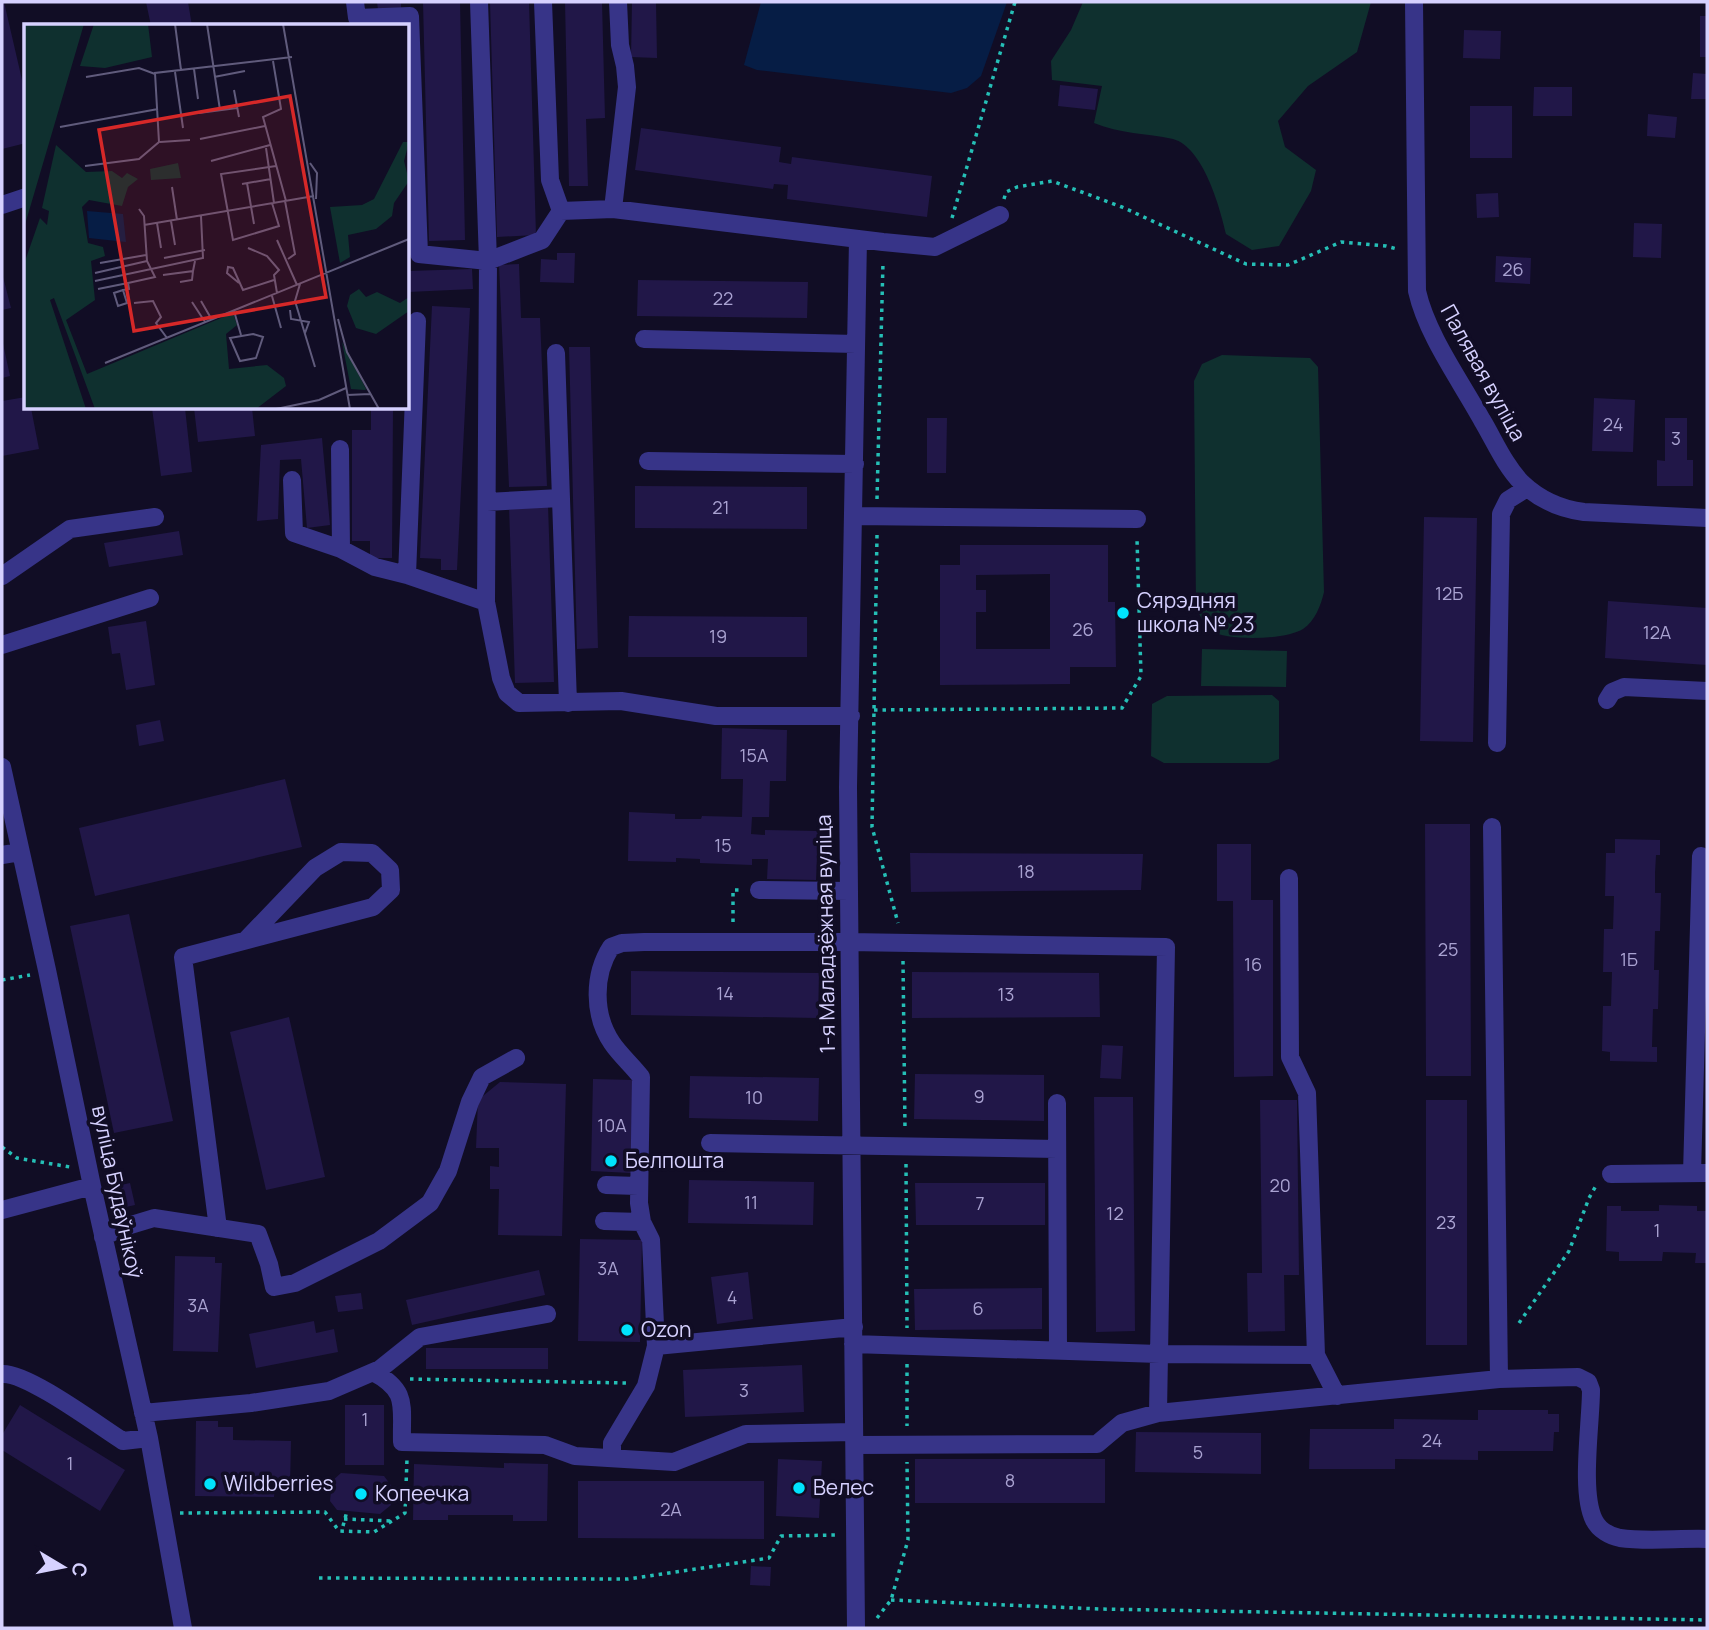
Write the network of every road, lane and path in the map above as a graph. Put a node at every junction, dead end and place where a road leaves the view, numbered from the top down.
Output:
1 (355, 2) edge
2 (479, 2) edge
3 (543, 2) edge
4 (618, 2) edge
5 (1015, 2) edge
6 (1415, 2) edge
7 (409, 9) edge
8 (410, 34) edge
9 (24, 198) edge
10 (2, 205) edge
11 (613, 209) junction
12 (561, 211) junction
13 (1000, 215) joint
14 (858, 239) junction
15 (934, 247) junction
16 (1416, 256) junction
17 (488, 261) junction
18 (417, 320) dead end
19 (644, 339) dead end
20 (856, 344) junction
21 (556, 353) dead end
22 (340, 449) dead end
23 (648, 461) dead end
24 (855, 464) junction
25 (292, 480) dead end
26 (1527, 488) junction
27 (560, 498) junction
28 (487, 502) junction
29 (854, 516) junction
30 (155, 517) dead end
31 (1707, 518) edge
32 (1137, 519) joint
33 (341, 549) junction
34 (407, 575) junction
35 (2, 576) edge
36 (150, 598) dead end
37 (486, 602) junction
38 (2, 645) edge
39 (1707, 691) edge
40 (1607, 700) dead end
41 (568, 703) junction
42 (874, 710) dead end
43 (851, 716) junction
44 (1497, 743) dead end
45 (2, 767) edge
46 (1492, 827) dead end
47 (11, 854) edge
48 (1701, 856) dead end
49 (1289, 878) dead end
50 (759, 890) joint
51 (849, 891) junction
52 (246, 940) junction
53 (733, 942) junction
54 (849, 942) junction
55 (15, 979) dead end
56 (2, 980) edge
57 (1702, 1028) edge
58 (516, 1058) dead end
59 (1057, 1103) dead end
60 (710, 1143) dead end
61 (851, 1144) junction
62 (2, 1147) edge
63 (1057, 1149) junction
64 (1700, 1173) edge
65 (1611, 1174) joint
66 (606, 1185) dead end
67 (638, 1186) junction
68 (87, 1187) junction
69 (2, 1210) edge
70 (604, 1222) dead end
71 (642, 1222) junction
72 (218, 1228) junction
73 (103, 1237) junction
74 (547, 1314) dead end
75 (853, 1335) junction
76 (656, 1346) junction
77 (1058, 1350) junction
78 (1499, 1350) junction
79 (1160, 1354) junction
80 (1316, 1355) junction
81 (2, 1374) edge
82 (380, 1376) junction
83 (1499, 1379) junction
84 (646, 1386) junction
85 (1337, 1396) junction
86 (143, 1413) junction
87 (1158, 1413) junction
88 (149, 1438) junction
89 (854, 1438) junction
90 (407, 1454) dead end
91 (611, 1458) junction
92 (347, 1511) dead end
93 (163, 1513) junction
94 (344, 1519) junction
95 (394, 1521) junction
96 (343, 1526) dead end
97 (855, 1535) junction
98 (1707, 1539) edge
99 (319, 1578) dead end
100 (891, 1600) dead end
101 (1707, 1620) edge
102 (183, 1628) edge
103 (856, 1628) edge

1 - 7 street
2 - 17 street
3 - 12 street
4 - 11 street
5 - 15 path
6 - 16 street, Палявая вуліца
8 - 17 street
9 - 10 street
11 - 12 street
11 - 14 street
12 - 17 street
13 - 15 street
13 - 16 path
14 - 15 street
14 - 20 street, 1-я Маладзёжная вуліца
16 - 26 street, Палявая вуліца
17 - 28 street
18 - 34 street
19 - 20 street
20 - 24 street, 1-я Маладзёжная вуліца
21 - 27 street
22 - 33 street
23 - 24 street
24 - 29 street, 1-я Маладзёжная вуліца
25 - 33 street
26 - 31 street, Палявая вуліца
26 - 44 street
27 - 28 street
27 - 41 street
28 - 37 street
29 - 32 street
29 - 43 street, 1-я Маладзёжная вуліца
30 - 35 street
32 - 42 path
33 - 34 street
34 - 37 street
36 - 38 street
37 - 41 street
39 - 40 street
41 - 43 street
43 - 51 street, 1-я Маладзёжная вуліца
45 - 47 street, вуліца Будаўнікоў
46 - 78 street
47 - 68 street, вуліца Будаўнікоў
48 - 57 street
49 - 80 street
50 - 51 street
50 - 53 path
51 - 54 street, 1-я Маладзёжная вуліца
52 - 52 street
52 - 72 street
53 - 54 street
53 - 67 street
54 - 61 street, 1-я Маладзёжная вуліца
54 - 79 street
55 - 56 path
57 - 64 street
58 - 72 street
59 - 63 street
60 - 61 street
61 - 63 street
61 - 75 street, 1-я Маладзёжная вуліца
62 - 68 path
63 - 77 street
64 - 65 street
65 - 78 path
66 - 67 street
67 - 71 street
68 - 69 street
68 - 73 street, вуліца Будаўнікоў
70 - 71 street
71 - 76 street
72 - 73 street
73 - 86 street, вуліца Будаўнікоў
74 - 82 street
75 - 76 street
75 - 77 street
75 - 89 street, 1-я Маладзёжная вуліца
76 - 84 street
77 - 79 street
78 - 83 street
79 - 80 street
79 - 87 street
80 - 85 street
81 - 88 street
82 - 84 path
82 - 86 street
82 - 91 street
83 - 85 street
83 - 98 street
84 - 91 street
85 - 87 street
86 - 88 street, вуліца Будаўнікоў
87 - 89 street
88 - 93 street, вуліца Будаўнікоў
89 - 91 street
89 - 97 street, 1-я Маладзёжная вуліца
90 - 95 path
92 - 94 path
93 - 95 path
93 - 102 street, вуліца Будаўнікоў
94 - 95 path
94 - 96 path
97 - 99 path
97 - 103 street, 1-я Маладзёжная вуліца
100 - 101 path

